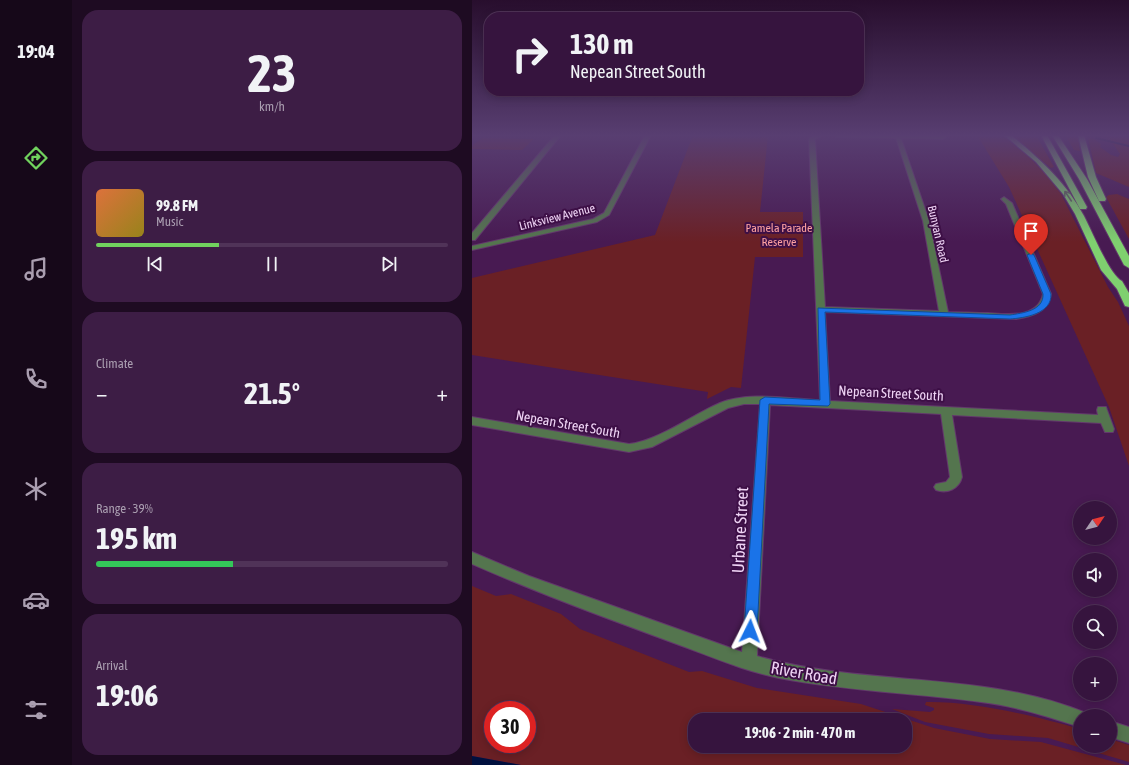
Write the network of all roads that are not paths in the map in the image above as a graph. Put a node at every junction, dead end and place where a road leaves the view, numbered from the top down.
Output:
1 (528, 171) edge
2 (629, 171) edge
3 (814, 171) edge
4 (909, 171) edge
5 (1046, 171) edge
6 (1064, 171) edge
7 (1077, 171) edge
8 (1092, 171) edge
9 (1004, 199) dead end
10 (472, 238) edge
11 (472, 248) edge
12 (1129, 252) edge
13 (1129, 265) edge
14 (1123, 290) junction
15 (1129, 304) edge
16 (821, 309) junction
17 (944, 314) junction
18 (765, 400) junction
19 (825, 404) junction
20 (946, 410) junction
21 (1105, 419) dead end
22 (472, 421) edge
23 (940, 487) dead end
24 (472, 558) edge
25 (749, 662) junction
26 (1073, 717) edge
27 (1117, 731) edge
28 (1129, 735) edge

1 - 10 street
2 - 11 street, Linksview Avenue
3 - 16 street
4 - 17 street, Bunyan Road
14 -> 5 highway
6 - 14 highway
7 - 13 highway
8 - 12 highway
9 - 17 street
14 - 15 highway
16 - 17 street
16 - 19 street
18 - 19 street, Nepean Street South
18 - 22 street, Nepean Street South
18 - 25 street, Urbane Street
19 - 20 street, Nepean Street South
20 - 21 street, Nepean Street South
20 - 23 street
24 - 25 street, River Road
25 - 26 street, River Road
27 - 28 street

